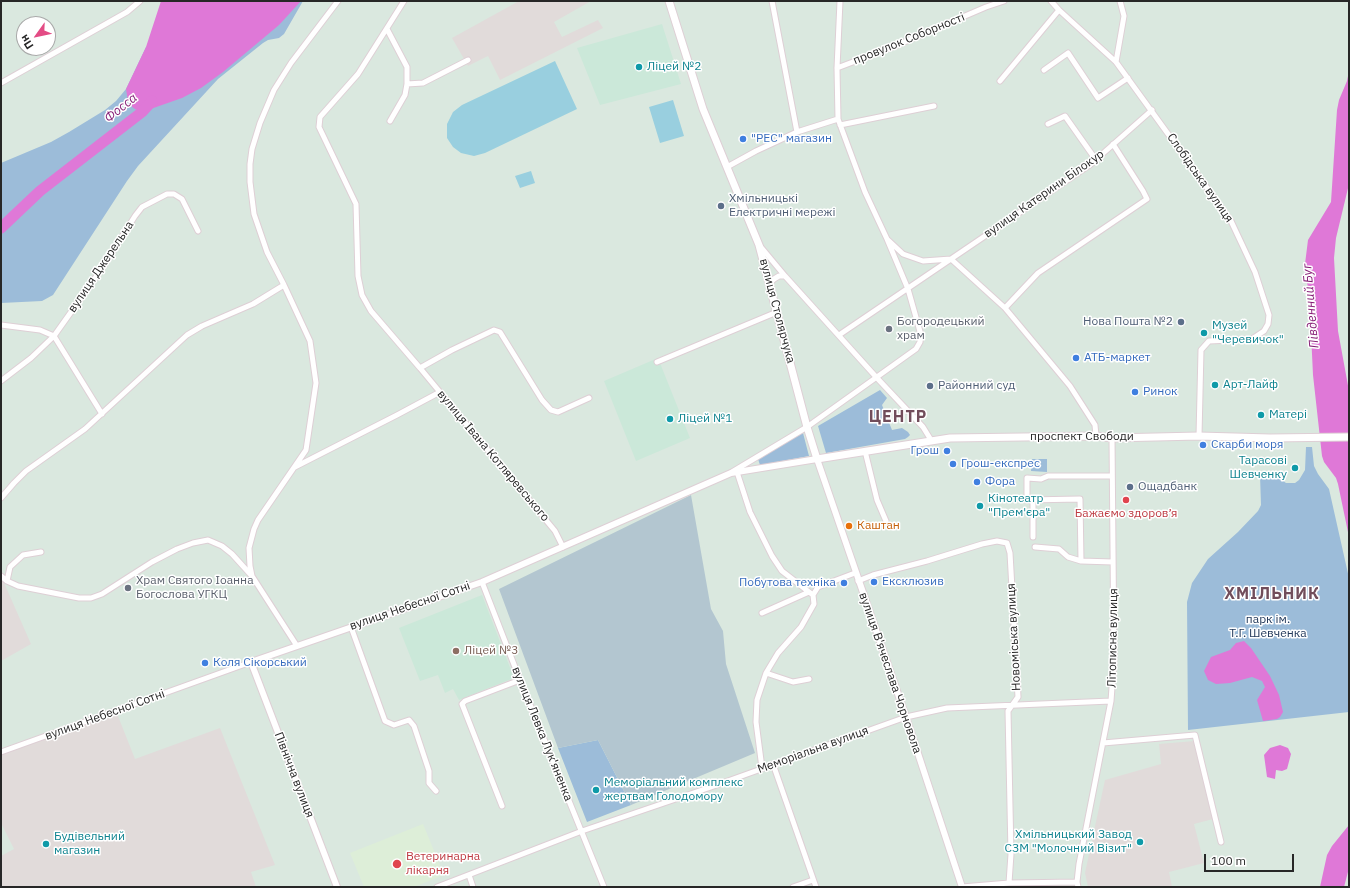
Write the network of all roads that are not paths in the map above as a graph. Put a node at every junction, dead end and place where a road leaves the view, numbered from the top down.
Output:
1 (140, 1) edge
2 (338, 1) edge
3 (404, 1) edge
4 (669, 1) edge
5 (772, 1) edge
6 (840, 1) edge
7 (1004, 1) edge
8 (1051, 1) edge
9 (1120, 1) edge
10 (1059, 10) junction
11 (387, 29) junction
12 (468, 60) dead end
13 (1116, 62) junction
14 (837, 68) junction
15 (1044, 70) dead end
16 (1128, 78) junction
17 (1000, 81) dead end
18 (1, 83) edge
19 (407, 84) junction
20 (934, 106) dead end
21 (1152, 110) junction
22 (838, 119) junction
23 (390, 121) dead end
24 (1048, 124) dead end
25 (840, 125) junction
26 (797, 132) junction
27 (1113, 144) junction
28 (1096, 160) junction
29 (727, 167) junction
30 (198, 231) dead end
31 (887, 239) junction
32 (759, 245) junction
33 (951, 259) junction
34 (785, 276) junction
35 (769, 284) junction
36 (284, 285) junction
37 (908, 289) junction
38 (1005, 308) junction
39 (777, 312) junction
40 (1, 325) edge
41 (840, 335) junction
42 (54, 336) junction
43 (657, 362) dead end
44 (420, 368) junction
45 (877, 378) junction
46 (1, 381) edge
47 (440, 392) junction
48 (589, 398) dead end
49 (102, 414) junction
50 (806, 427) junction
51 (1096, 436) junction
52 (1199, 436) junction
53 (1349, 437) edge
54 (1112, 438) junction
55 (931, 440) junction
56 (865, 451) junction
57 (817, 459) junction
58 (294, 467) junction
59 (734, 472) junction
60 (1112, 476) junction
61 (1, 498) edge
62 (1033, 500) junction
63 (886, 521) dead end
64 (1033, 537) dead end
65 (563, 547) junction
66 (1035, 547) dead end
67 (41, 552) dead end
68 (1081, 561) junction
69 (1113, 562) junction
70 (855, 573) junction
71 (1, 576) edge
72 (252, 576) junction
73 (7, 581) junction
74 (858, 581) junction
75 (482, 582) junction
76 (811, 593) junction
77 (762, 613) dead end
78 (350, 627) junction
79 (297, 646) junction
80 (251, 662) junction
81 (766, 673) junction
82 (809, 679) dead end
83 (520, 680) junction
84 (1111, 701) junction
85 (1012, 705) junction
86 (906, 717) junction
87 (1103, 743) junction
88 (1, 752) edge
89 (773, 764) junction
90 (762, 768) junction
91 (436, 791) dead end
92 (502, 806) dead end
93 (582, 831) junction
94 (1221, 842) dead end
95 (469, 875) junction
96 (813, 880) junction
97 (1009, 883) junction
98 (1077, 884) edge
99 (337, 887) edge
100 (437, 887) edge
101 (473, 887) edge
102 (604, 887) edge
103 (793, 887) edge
104 (816, 887) edge
105 (962, 887) edge

1 - 18 street
2 - 36 street
3 - 11 street, вулиця Івана Котляревського
4 - 29 main road, вулиця Столярчука
5 - 26 street
6 - 14 street
7 - 14 street, провулок Соборності
8 - 10 street, Слобідська вулиця
9 - 13 street
10 - 13 street, Слобідська вулиця
10 - 17 street
11 - 19 street
11 - 44 street, вулиця Івана Котляревського
12 - 19 street
13 - 16 street, Слобідська вулиця
14 - 22 street
15 - 16 street
16 - 21 street, Слобідська вулиця
19 - 23 street
20 - 25 street
21 - 27 street, вулиця Катерини Білокур
21 - 52 street, Слобідська вулиця
22 - 25 street
22 - 26 street
24 - 28 street
25 - 31 street
26 - 29 street
27 - 28 street, вулиця Катерини Білокур
27 - 38 street
28 - 33 street, вулиця Катерини Білокур
29 - 32 main road, вулиця Столярчука
30 - 42 street, вулиця Джерельна
31 - 33 street
31 - 37 street
32 - 34 street
32 - 35 main road, вулиця Столярчука
33 - 37 street, вулиця Катерини Білокур
33 - 38 street
34 - 35 street
34 - 41 street
35 - 39 main road, вулиця Столярчука
36 - 49 street
36 - 58 street
37 - 41 street, вулиця Катерини Білокур
37 - 45 street
38 - 51 street
39 - 43 street
39 - 50 main road, вулиця Столярчука
40 - 42 street
41 - 45 street
42 - 46 street, вулиця Джерельна
42 - 49 street
44 - 47 street, вулиця Івана Котляревського
44 - 48 street
45 - 50 street
45 - 55 street
47 - 58 street
47 - 65 street, вулиця Івана Котляревського
49 - 61 street
50 - 57 main road, вулиця Столярчука
50 - 59 street
51 - 54 main road, проспект Свободи
51 - 55 main road, проспект Свободи
52 - 53 main road, проспект Свободи
52 - 54 main road, проспект Свободи
54 - 60 street, Літописна вулиця
55 - 56 main road, проспект Свободи
56 - 57 main road, проспект Свободи
56 - 63 street
57 - 59 street, вулиця Небесної Сотні
57 - 70 street, вулиця В'ячеслава Чорновола
58 - 72 street
59 - 65 street, вулиця Небесної Сотні
59 - 76 street
60 - 62 street
60 - 69 street, Літописна вулиця
62 - 64 street
62 - 68 street
65 - 75 street, вулиця Небесної Сотні
66 - 68 street
67 - 73 street
68 - 69 street
69 - 84 street, Літописна вулиця
70 - 74 street, вулиця В'ячеслава Чорновола
70 - 76 street
71 - 73 street
72 - 73 street
72 - 79 street
74 - 85 street, Новоміська вулиця
74 - 86 street, вулиця В'ячеслава Чорновола
75 - 78 street, вулиця Небесної Сотні
75 - 83 street, вулиця Левка Лук'яненка
76 - 77 street
76 - 81 street
78 - 79 street, вулиця Небесної Сотні
78 - 91 street
79 - 80 street, вулиця Небесної Сотні
80 - 88 street, вулиця Небесної Сотні
80 - 99 street, Північна вулиця
81 - 82 street
81 - 90 street
83 - 92 street
83 - 93 street, вулиця Левка Лук'яненка
84 - 85 street, Меморіальна вулиця
84 - 87 street, Літописна вулиця
85 - 86 street, Меморіальна вулиця
85 - 97 street, Новоміська вулиця
86 - 89 street, Меморіальна вулиця
86 - 105 street, вулиця В'ячеслава Чорновола
87 - 94 street
87 - 98 street, Літописна вулиця
89 - 90 street, Меморіальна вулиця
89 - 96 street
90 - 93 street, Меморіальна вулиця
93 - 95 street, Меморіальна вулиця
93 - 102 street, вулиця Левка Лук'яненка
95 - 100 street, Меморіальна вулиця
95 - 101 street
96 - 103 street
96 - 104 street
97 - 98 street
97 - 105 street

